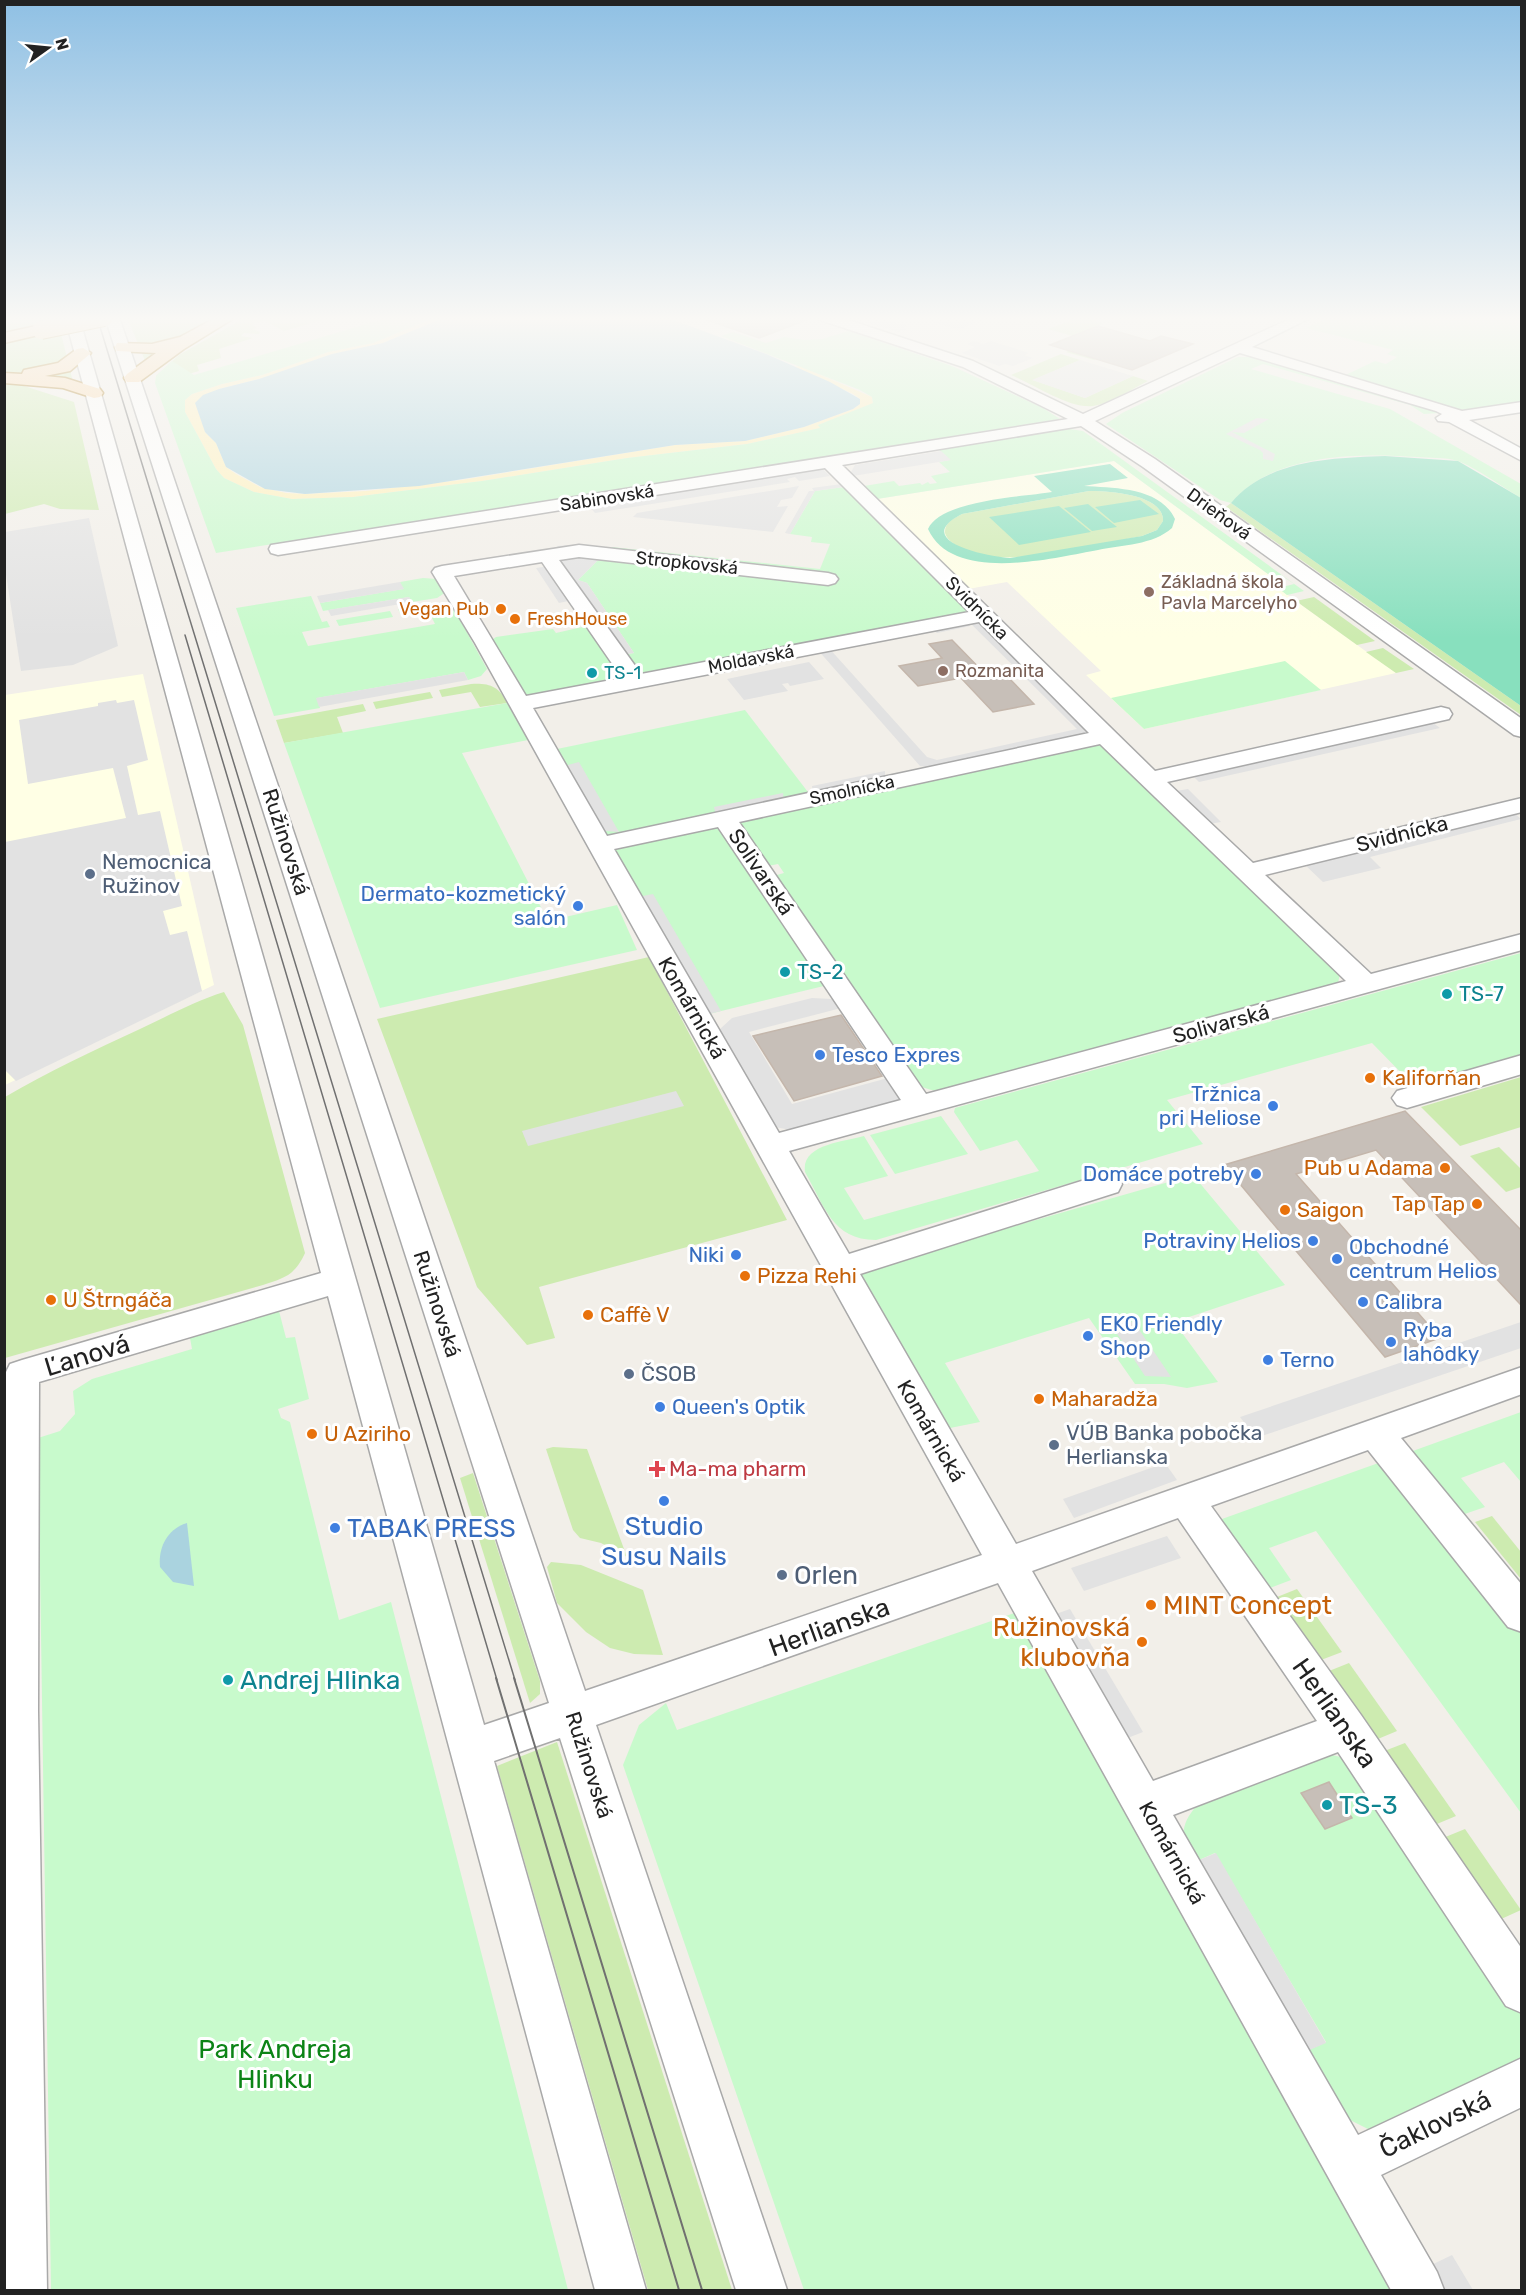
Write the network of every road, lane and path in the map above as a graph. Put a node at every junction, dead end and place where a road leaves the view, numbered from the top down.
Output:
1 (103, 424) edge
2 (148, 424) edge
3 (1065, 424) edge
4 (1089, 424) edge
5 (1469, 424) edge
6 (1521, 456) edge
7 (830, 463) junction
8 (278, 549) dead end
9 (546, 555) junction
10 (442, 572) joint
11 (828, 579) dead end
12 (984, 615) junction
13 (634, 681) junction
14 (518, 704) junction
15 (1441, 714) dead end
16 (1521, 730) edge
17 (1106, 736) junction
18 (1150, 779) junction
19 (1521, 806) edge
20 (724, 818) junction
21 (599, 845) junction
22 (1247, 872) junction
23 (1521, 942) edge
24 (1360, 986) junction
25 (1521, 1064) edge
26 (1407, 1098) dead end
27 (920, 1105) junction
28 (770, 1146) junction
29 (1107, 1184) dead end
30 (839, 1269) junction
31 (340, 1280) junction
32 (1521, 1380) edge
33 (1374, 1431) junction
34 (1185, 1499) junction
35 (1006, 1563) junction
36 (1521, 1615) edge
37 (573, 1716) junction
38 (1347, 1729) junction
39 (471, 1749) junction
40 (1144, 1805) junction
41 (11, 1899) edge
42 (1521, 1990) edge
43 (1521, 2082) edge
44 (1348, 2166) junction
45 (21, 2290) edge
46 (620, 2290) edge
47 (762, 2290) edge
48 (1419, 2290) edge

1 - 31 street
2 - 37 street, Ružinovská
3 - 7 street, Sabinovská
4 - 16 street, Drieňová
5 - 6 street
7 - 8 street, Sabinovská
7 - 12 street, Svidnícka
9 - 10 street, Stropkovská
9 - 11 street, Stropkovská
9 - 13 street
10 - 14 street, Komárnická
12 - 13 street, Moldavská
12 - 17 street, Svidnícka
13 - 14 street, Moldavská
14 - 21 street, Komárnická
15 - 18 street
17 - 18 street, Svidnícka
17 - 20 street, Smolnícka
18 - 22 street, Svidnícka
19 - 22 street, Svidnícka
20 - 21 street, Smolnícka
20 - 27 street, Solivarská
21 - 28 street, Komárnická
22 - 24 street, Svidnícka
23 - 24 street, Solivarská
24 - 27 street, Solivarská
25 - 26 street
27 - 28 street, Solivarská
28 - 30 street, Komárnická
29 - 30 street
30 - 35 street, Komárnická
31 - 39 street
31 - 41 street, Ľanová
32 - 33 street, Herlianska
33 - 34 street, Herlianska
33 - 36 street
34 - 35 street, Herlianska
34 - 38 street, Herlianska
35 - 37 street, Herlianska
35 - 40 street, Komárnická
37 - 39 street, Herlianska
37 - 47 street, Ružinovská
38 - 40 street
38 - 42 street, Herlianska
39 - 46 street
40 - 44 street, Komárnická
41 - 45 street, Ľanová
43 - 44 street, Čaklovská
44 - 48 street, Komárnická

